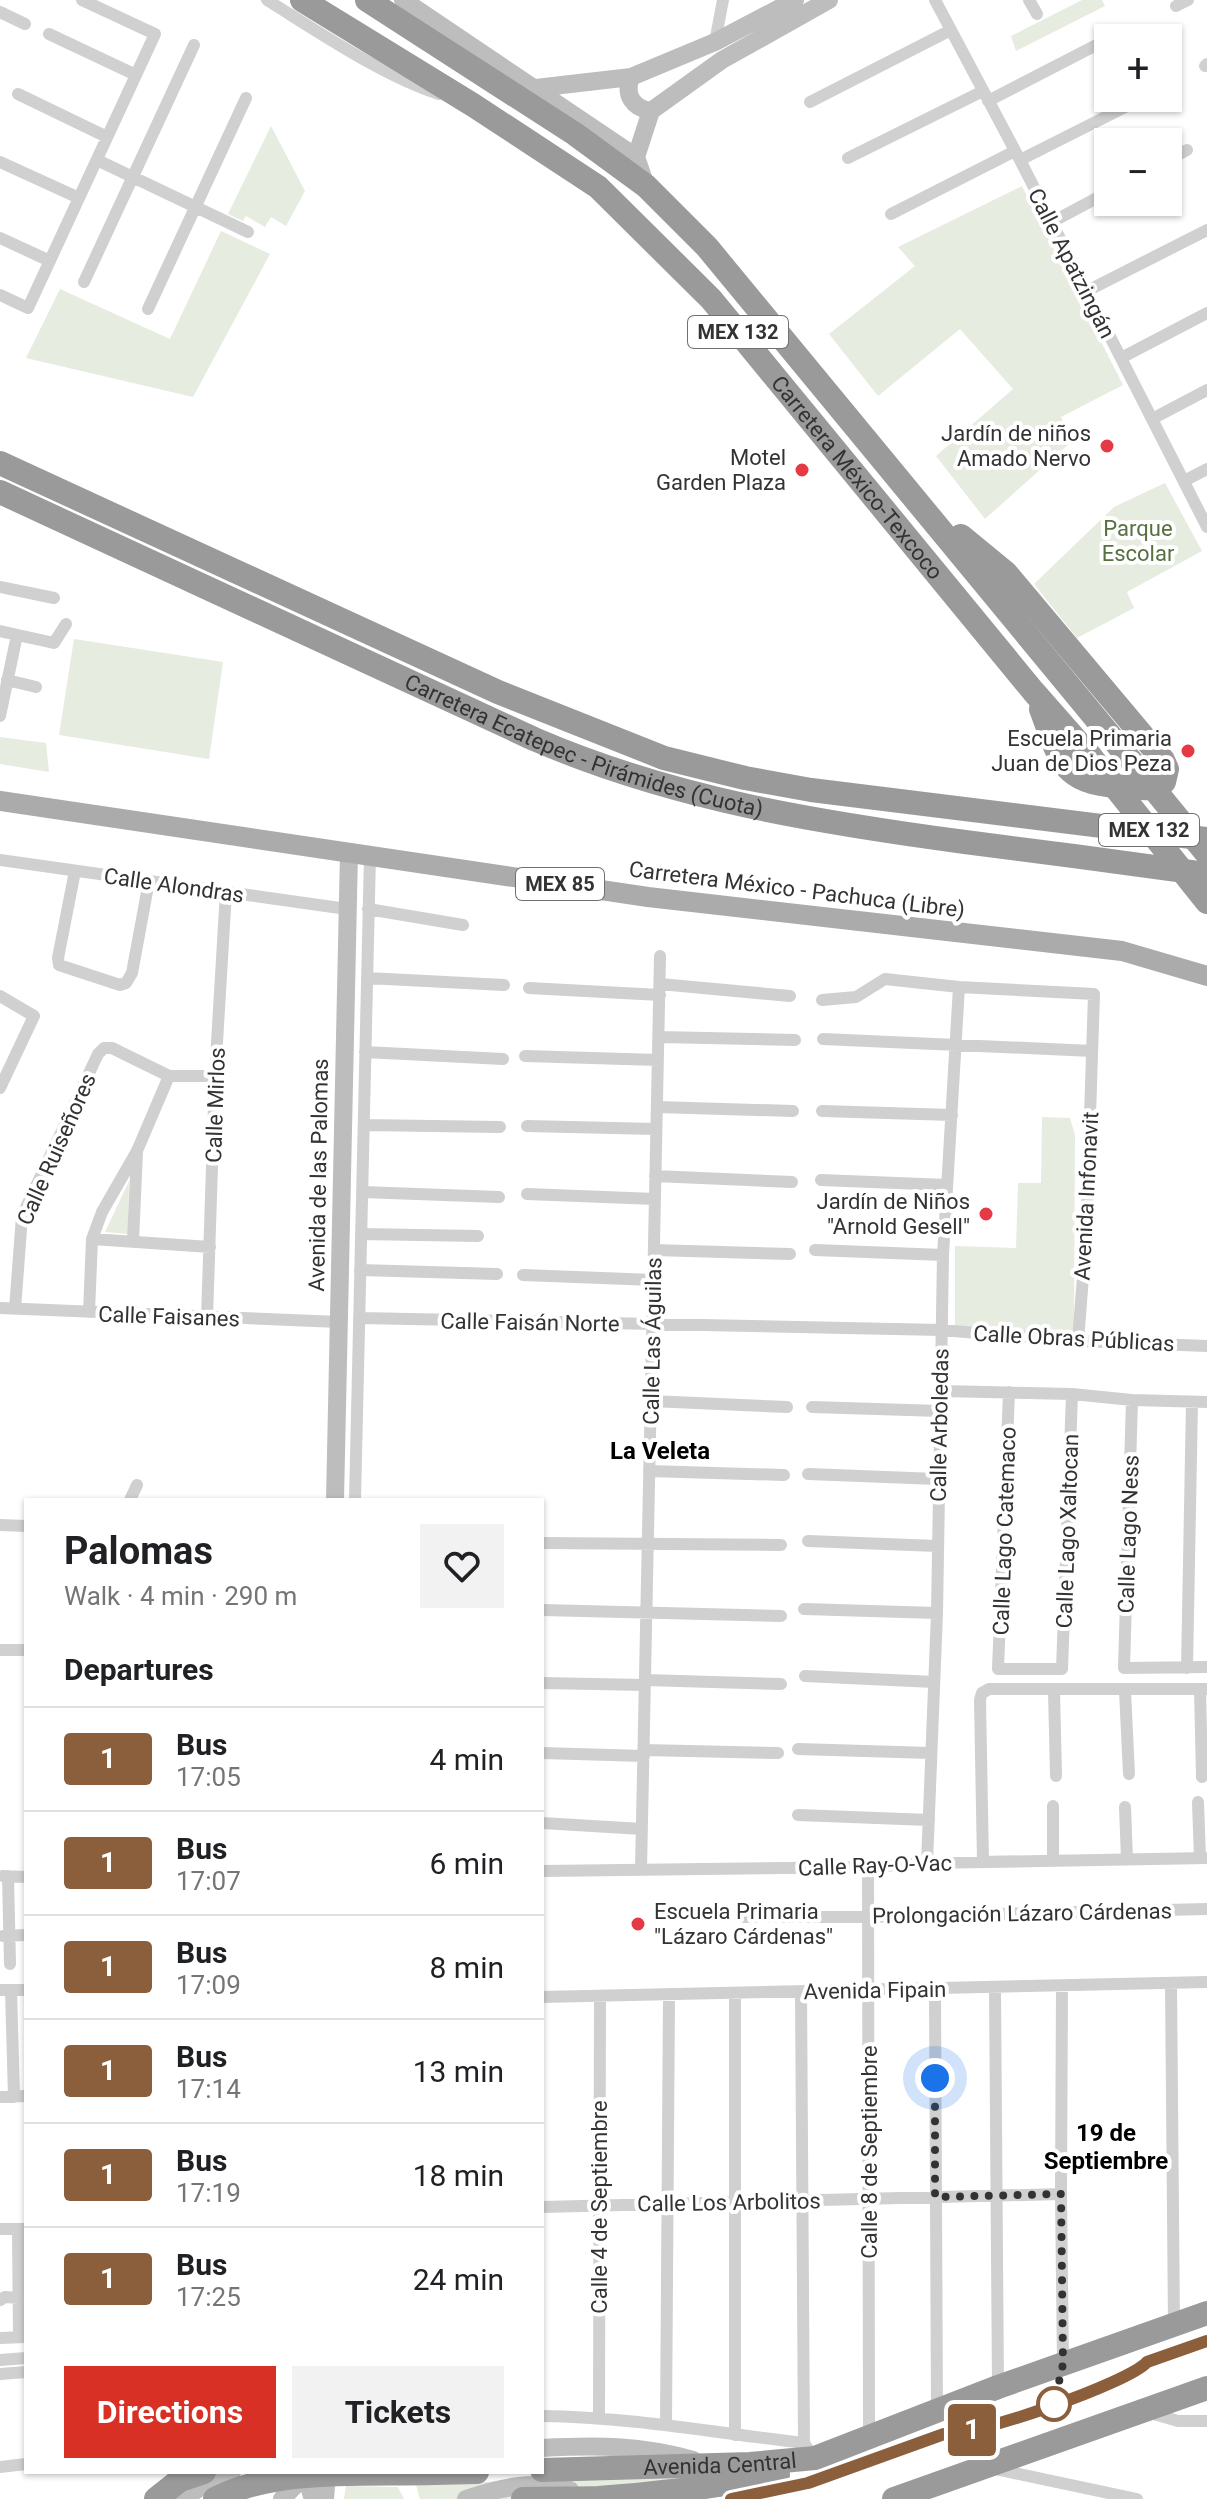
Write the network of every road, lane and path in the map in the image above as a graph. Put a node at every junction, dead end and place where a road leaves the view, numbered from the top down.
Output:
1 (82, 0) edge
2 (267, 0) edge
3 (302, 0) edge
4 (367, 0) edge
5 (403, 0) edge
6 (723, 0) edge
7 (795, 0) edge
8 (829, 0) edge
9 (935, 0) edge
10 (1029, 0) edge
11 (0, 12) edge
12 (1037, 14) dead end
13 (25, 24) dead end
14 (951, 30) junction
15 (49, 34) dead end
16 (715, 42) junction
17 (194, 45) dead end
18 (1094, 45) edge
19 (136, 75) junction
20 (631, 77) junction
21 (536, 88) junction
22 (18, 94) dead end
23 (986, 96) junction
24 (246, 98) dead end
25 (810, 102) dead end
26 (473, 105) junction
27 (651, 111) junction
28 (1113, 112) edge
29 (107, 137) junction
30 (1187, 150) dead end
31 (1182, 153) edge
32 (1018, 156) junction
33 (636, 157) junction
34 (848, 158) dead end
35 (97, 160) junction
36 (0, 162) edge
37 (133, 178) junction
38 (646, 186) junction
39 (79, 198) junction
40 (1094, 200) edge
41 (195, 207) junction
42 (891, 214) dead end
43 (1052, 222) junction
44 (1207, 230) edge
45 (248, 232) dead end
46 (0, 238) edge
47 (50, 261) junction
48 (84, 282) dead end
49 (1087, 291) junction
50 (0, 295) edge
51 (148, 309) dead end
52 (1207, 313) edge
53 (1121, 358) junction
54 (1207, 390) edge
55 (1152, 419) junction
56 (0, 463) edge
57 (1207, 469) edge
58 (1184, 481) junction
59 (0, 492) edge
60 (931, 515) junction
61 (1207, 527) edge
62 (0, 587) edge
63 (54, 598) dead end
64 (66, 624) dead end
65 (0, 631) edge
66 (17, 635) junction
67 (7, 680) junction
68 (36, 687) dead end
69 (1037, 695) junction
70 (0, 716) edge
71 (0, 801) edge
72 (1207, 839) edge
73 (349, 852) junction
74 (1207, 854) edge
75 (370, 855) junction
76 (0, 861) edge
77 (75, 871) junction
78 (1207, 874) edge
79 (149, 881) junction
80 (226, 892) junction
81 (1207, 902) edge
82 (347, 909) junction
83 (368, 909) junction
84 (463, 925) dead end
85 (660, 956) dead end
86 (1207, 976) edge
87 (367, 978) junction
88 (504, 985) dead end
89 (959, 987) junction
90 (529, 988) dead end
91 (660, 990) junction
92 (0, 996) edge
93 (790, 996) dead end
94 (822, 1000) dead end
95 (659, 1037) junction
96 (823, 1039) dead end
97 (795, 1040) dead end
98 (961, 1046) junction
99 (1092, 1051) junction
100 (365, 1052) junction
101 (525, 1056) dead end
102 (503, 1059) dead end
103 (658, 1060) junction
104 (169, 1076) junction
105 (215, 1076) junction
106 (0, 1088) edge
107 (657, 1107) junction
108 (793, 1111) dead end
109 (822, 1111) dead end
110 (952, 1115) junction
111 (364, 1125) junction
112 (527, 1126) dead end
113 (500, 1127) dead end
114 (656, 1129) junction
115 (137, 1151) junction
116 (655, 1176) junction
117 (821, 1180) dead end
118 (792, 1182) dead end
119 (947, 1185) junction
120 (362, 1192) junction
121 (527, 1194) dead end
122 (499, 1197) dead end
123 (655, 1199) junction
124 (361, 1234) junction
125 (478, 1236) dead end
126 (92, 1239) junction
127 (133, 1241) junction
128 (210, 1247) junction
129 (654, 1250) junction
130 (815, 1250) dead end
131 (790, 1254) dead end
132 (943, 1255) junction
133 (360, 1270) junction
134 (497, 1274) dead end
135 (523, 1275) dead end
136 (654, 1280) junction
137 (0, 1308) edge
138 (15, 1309) junction
139 (89, 1312) junction
140 (207, 1318) junction
141 (359, 1318) junction
142 (339, 1322) junction
143 (652, 1325) junction
144 (941, 1330) junction
145 (1078, 1341) junction
146 (1207, 1346) edge
147 (942, 1391) junction
148 (1009, 1392) junction
149 (1072, 1394) junction
150 (1132, 1400) junction
151 (651, 1401) junction
152 (1192, 1402) junction
153 (1207, 1402) edge
154 (787, 1407) dead end
155 (812, 1407) dead end
156 (940, 1411) junction
157 (649, 1471) junction
158 (808, 1474) dead end
159 (784, 1475) dead end
160 (937, 1479) junction
161 (137, 1485) dead end
162 (131, 1498) edge
163 (335, 1498) edge
164 (355, 1498) edge
165 (0, 1525) edge
166 (24, 1526) edge
167 (808, 1541) dead end
168 (544, 1543) edge
169 (649, 1545) junction
170 (781, 1545) dead end
171 (937, 1546) junction
172 (804, 1609) dead end
173 (544, 1610) edge
174 (646, 1612) junction
175 (937, 1613) junction
176 (781, 1616) dead end
177 (0, 1650) edge
178 (24, 1650) edge
179 (1207, 1667) edge
180 (1187, 1668) junction
181 (1062, 1669) joint
182 (805, 1676) dead end
183 (934, 1682) junction
184 (544, 1683) edge
185 (645, 1683) junction
186 (781, 1684) dead end
187 (1204, 1690) edge
188 (1054, 1691) junction
189 (1125, 1691) junction
190 (798, 1749) dead end
191 (544, 1753) edge
192 (644, 1753) junction
193 (778, 1753) dead end
194 (931, 1753) junction
195 (1129, 1774) dead end
196 (1056, 1776) dead end
197 (1202, 1777) dead end
198 (1198, 1802) dead end
199 (1053, 1806) dead end
200 (1125, 1807) dead end
201 (798, 1815) dead end
202 (929, 1820) junction
203 (544, 1823) edge
204 (642, 1829) junction
205 (1204, 1858) edge
206 (1127, 1859) junction
207 (1053, 1860) junction
208 (983, 1862) junction
209 (927, 1863) junction
210 (868, 1867) junction
211 (641, 1869) junction
212 (544, 1871) edge
213 (4, 1876) edge
214 (24, 1877) edge
215 (1207, 1909) edge
216 (740, 1917) dead end
217 (868, 1917) junction
218 (24, 1935) edge
219 (4, 1936) edge
220 (10, 1964) dead end
221 (1207, 1982) edge
222 (1171, 1983) junction
223 (1062, 1986) junction
224 (995, 1987) junction
225 (935, 1989) junction
226 (6, 1990) edge
227 (870, 1990) junction
228 (801, 1992) junction
229 (735, 1994) junction
230 (669, 1996) junction
231 (544, 1997) edge
232 (600, 1997) junction
233 (20, 2096) edge
234 (0, 2097) edge
235 (1061, 2194) junction
236 (995, 2195) junction
237 (935, 2197) junction
238 (868, 2198) junction
239 (802, 2200) junction
240 (735, 2202) junction
241 (668, 2204) junction
242 (599, 2205) junction
243 (544, 2207) edge
244 (0, 2229) edge
245 (22, 2229) edge
246 (19, 2298) junction
247 (0, 2300) edge
248 (1207, 2313) edge
249 (1174, 2325) junction
250 (22, 2337) edge
251 (0, 2338) edge
252 (24, 2358) edge
253 (0, 2360) edge
254 (1063, 2364) junction
255 (24, 2372) edge
256 (0, 2374) edge
257 (998, 2387) junction
258 (1207, 2388) edge
259 (1144, 2411) junction
260 (937, 2412) junction
261 (544, 2416) edge
262 (599, 2417) junction
263 (1207, 2421) edge
264 (666, 2423) junction
265 (735, 2435) junction
266 (869, 2437) junction
267 (544, 2448) edge
268 (807, 2454) junction
269 (24, 2464) edge
270 (708, 2464) junction
271 (0, 2467) edge
272 (984, 2467) junction
273 (544, 2470) edge
274 (175, 2474) edge
275 (198, 2474) edge
276 (228, 2474) edge
277 (302, 2474) edge
278 (303, 2474) edge
279 (327, 2474) edge
280 (403, 2474) edge
281 (1080, 2493) edge
282 (596, 2498) edge
283 (144, 2499) edge
284 (156, 2499) edge
285 (182, 2499) edge
286 (215, 2499) edge
287 (282, 2499) edge
288 (313, 2499) edge
289 (325, 2499) edge
290 (466, 2499) edge
291 (523, 2499) edge
292 (894, 2499) edge
293 (1137, 2499) edge

1 - 19 street
2 - 26 street
3 - 26 highway, Carretera México-Texcoco / MEX 132
4 - 38 highway, Carretera México-Texcoco / MEX 132
5 - 21 main road
6 - 16 street
7 - 16 main road
8 - 27 main road
9 - 14 street, Calle Apatzingán
10 - 12 street
11 - 13 street
14 - 23 street, Calle Apatzingán
14 - 25 street
15 - 19 street
16 - 20 main road
17 - 37 street
18 - 23 street
19 - 29 street
20 - 21 main road
20 - 27 main road
21 - 33 main road
22 - 29 street
23 - 32 street, Calle Apatzingán
23 - 34 street
24 - 41 street
26 - 69 highway, Carretera México-Texcoco / MEX 132
27 - 33 main road
28 - 32 street
29 - 35 street
30 - 31 street
32 - 42 street
32 - 43 street, Calle Apatzingán
33 - 38 main road
35 - 37 street
35 - 39 street
36 - 39 street
37 - 41 street
37 - 48 street
38 - 60 highway, Carretera México-Texcoco / MEX 132
39 - 47 street
40 - 43 street
41 - 45 street
41 - 51 street
43 - 49 street, Calle Apatzingán
44 - 49 street
46 - 47 street
47 - 50 street
49 - 53 street, Calle Apatzingán
52 - 53 street
53 - 55 street, Calle Apatzingán
54 - 55 street
55 - 58 street, Calle Apatzingán
56 - 72 highway, Carretera Ecatepec - Pirámides (Cuota)
57 - 58 street
58 - 61 street, Calle Apatzingán
59 - 78 highway, Carretera Ecatepec - Pirámides (Cuota)
60 - 69 highway
60 - 74 highway, Carretera México-Texcoco / MEX 132, bridge
62 - 63 street
64 - 66 street
65 - 66 street
66 - 67 street
67 - 68 street
67 - 70 street
69 - 81 highway, Carretera México-Texcoco / MEX 132, bridge
71 - 73 main road, Carretera México - Pachuca (Libre) / MEX 85
73 - 75 main road, Carretera México - Pachuca (Libre) / MEX 85
73 - 82 main road, Avenida de las Palomas
75 - 83 street, Avenida de las Palomas
75 - 86 main road, Carretera México - Pachuca (Libre) / MEX 85
76 - 77 street, Calle Alondras
77 - 79 street, Calle Alondras
77 - 79 street
79 - 80 street, Calle Alondras
80 - 82 street, Calle Alondras
80 - 105 street, Calle Mirlos
82 - 142 main road, Avenida de las Palomas
83 - 84 street
83 - 87 street, Avenida de las Palomas
85 - 91 street, Calle Las Águilas
87 - 88 street
87 - 100 street, Avenida de las Palomas
89 - 94 street
89 - 98 street, Calle Arboledas
89 - 99 street, Avenida Infonavit
90 - 91 street
91 - 93 street
91 - 95 street, Calle Las Águilas
92 - 106 street
95 - 97 street
95 - 103 street, Calle Las Águilas
96 - 98 street
98 - 99 street
98 - 110 street, Calle Arboledas
99 - 145 street, Avenida Infonavit
100 - 102 street
100 - 111 street, Avenida de las Palomas
101 - 103 street
103 - 107 street, Calle Las Águilas
104 - 105 street
104 - 115 street
104 - 138 street, Calle Ruiseñores
105 - 128 street, Calle Mirlos
107 - 108 street
107 - 114 street, Calle Las Águilas
109 - 110 street
110 - 119 street, Calle Arboledas
111 - 113 street
111 - 120 street, Avenida de las Palomas
112 - 114 street
114 - 116 street, Calle Las Águilas
115 - 126 street
115 - 127 street
116 - 118 street
116 - 123 street, Calle Las Águilas
117 - 119 street
119 - 132 street, Calle Arboledas
120 - 122 street
120 - 124 street, Avenida de las Palomas
121 - 123 street
123 - 129 street, Calle Las Águilas
124 - 125 street
124 - 133 street, Avenida de las Palomas
126 - 127 street
126 - 139 street
127 - 128 street
128 - 140 street, Calle Mirlos
129 - 131 street
129 - 136 street, Calle Las Águilas
130 - 132 street
132 - 144 street, Calle Arboledas
133 - 134 street
133 - 141 street, Avenida de las Palomas
135 - 136 street
136 - 143 street, Calle Las Águilas
137 - 138 street, Calle Faisanes
138 - 139 street, Calle Faisanes
139 - 140 street, Calle Faisanes
140 - 142 street, Calle Faisanes
141 - 143 street, Calle Faisán Norte
141 - 164 street, Avenida de las Palomas
142 - 163 main road, Avenida de las Palomas
143 - 144 street, Calle Faisán Norte
143 - 151 street, Calle Las Águilas
144 - 145 street, Calle Obras Públicas
144 - 147 street, Calle Arboledas
145 - 146 street, Calle Obras Públicas
147 - 148 street
147 - 156 street, Calle Arboledas
148 - 149 street
148 - 181 street, Calle Lago Catemaco
149 - 150 street
149 - 181 street, Calle Lago Xaltocan
150 - 152 street
150 - 180 street, Calle Lago Ness
151 - 154 street
151 - 157 street, Calle Las Águilas
152 - 153 street
152 - 180 street
155 - 156 street
156 - 160 street, Calle Arboledas
157 - 159 street
157 - 169 street, Calle Las Águilas
158 - 160 street
160 - 171 street, Calle Arboledas
161 - 162 street
165 - 166 street
167 - 171 street
168 - 169 street
169 - 170 street
169 - 174 street, Calle Las Águilas
171 - 175 street, Calle Arboledas
172 - 175 street
173 - 174 street
174 - 176 street
174 - 185 street, Calle Las Águilas
175 - 183 street, Calle Arboledas
177 - 178 street
179 - 180 street
182 - 183 street
183 - 194 street, Calle Arboledas
184 - 185 street
185 - 186 street
185 - 192 street, Calle Las Águilas
187 - 189 street
187 - 197 street
188 - 189 street
188 - 196 street
188 - 208 street
189 - 195 street
190 - 194 street
191 - 192 street
192 - 193 street
192 - 204 street, Calle Las Águilas
194 - 202 street, Calle Arboledas
198 - 205 street
199 - 207 street
200 - 206 street
201 - 202 street
202 - 209 street, Calle Arboledas
203 - 204 street
204 - 211 street, Calle Las Águilas
205 - 206 street, Calle Ray-O-Vac
206 - 207 street, Calle Ray-O-Vac
207 - 208 street, Calle Ray-O-Vac
208 - 209 street, Calle Ray-O-Vac
209 - 210 street, Calle Ray-O-Vac
210 - 211 street, Calle Ray-O-Vac
210 - 217 street, Calle 8 de Septiembre
211 - 212 street, Calle Ray-O-Vac
213 - 214 street
213 - 219 street
215 - 217 street, Prolongación Lázaro Cárdenas
216 - 217 street, Prolongación Lázaro Cárdenas
217 - 227 street, Calle 8 de Septiembre
218 - 219 street
219 - 220 street
221 - 222 street, Avenida Fipain
222 - 223 street, Avenida Fipain
222 - 249 street
223 - 224 street, Avenida Fipain
223 - 235 street
224 - 225 street, Avenida Fipain
224 - 236 street
225 - 227 street, Avenida Fipain
225 - 237 street
226 - 233 street
227 - 228 street, Avenida Fipain
227 - 238 street, Calle 8 de Septiembre
228 - 229 street, Avenida Fipain
228 - 239 street
229 - 230 street, Avenida Fipain
229 - 240 street
230 - 232 street, Avenida Fipain
230 - 241 street
231 - 232 street, Avenida Fipain
232 - 242 street, Calle 4 de Septiembre
233 - 234 street
235 - 236 street, Calle Los Arbolitos
235 - 254 street
236 - 237 street, Calle Los Arbolitos
236 - 257 street
237 - 238 street, Calle Los Arbolitos
237 - 260 street
238 - 239 street, Calle Los Arbolitos
238 - 266 street, Calle 8 de Septiembre
239 - 240 street, Calle Los Arbolitos
239 - 268 street
240 - 241 street, Calle Los Arbolitos
240 - 265 street
241 - 242 street, Calle Los Arbolitos
241 - 264 street
242 - 243 street, Calle Los Arbolitos
242 - 262 street, Calle 4 de Septiembre
244 - 245 street
245 - 246 street
246 - 247 street
246 - 250 street
248 - 249 highway, Avenida Central
249 - 254 highway, Avenida Central
250 - 251 street
252 - 253 street
254 - 257 highway, Avenida Central
255 - 256 street
257 - 260 highway, Avenida Central
258 - 259 highway
259 - 263 street
259 - 272 highway
260 - 266 highway, Avenida Central
261 - 262 street
262 - 264 street
264 - 265 street
265 - 268 street
266 - 268 highway, Avenida Central
267 - 270 main road
268 - 270 highway, Avenida Central
268 - 282 highway
269 - 271 street
270 - 273 highway, Avenida Central
272 - 281 street
272 - 292 highway
274 - 283 highway
275 - 284 highway
276 - 285 main road
277 - 287 main road
278 - 288 main road
279 - 289 main road
280 - 286 highway, bridge
281 - 293 street
282 - 290 main road
282 - 291 highway

